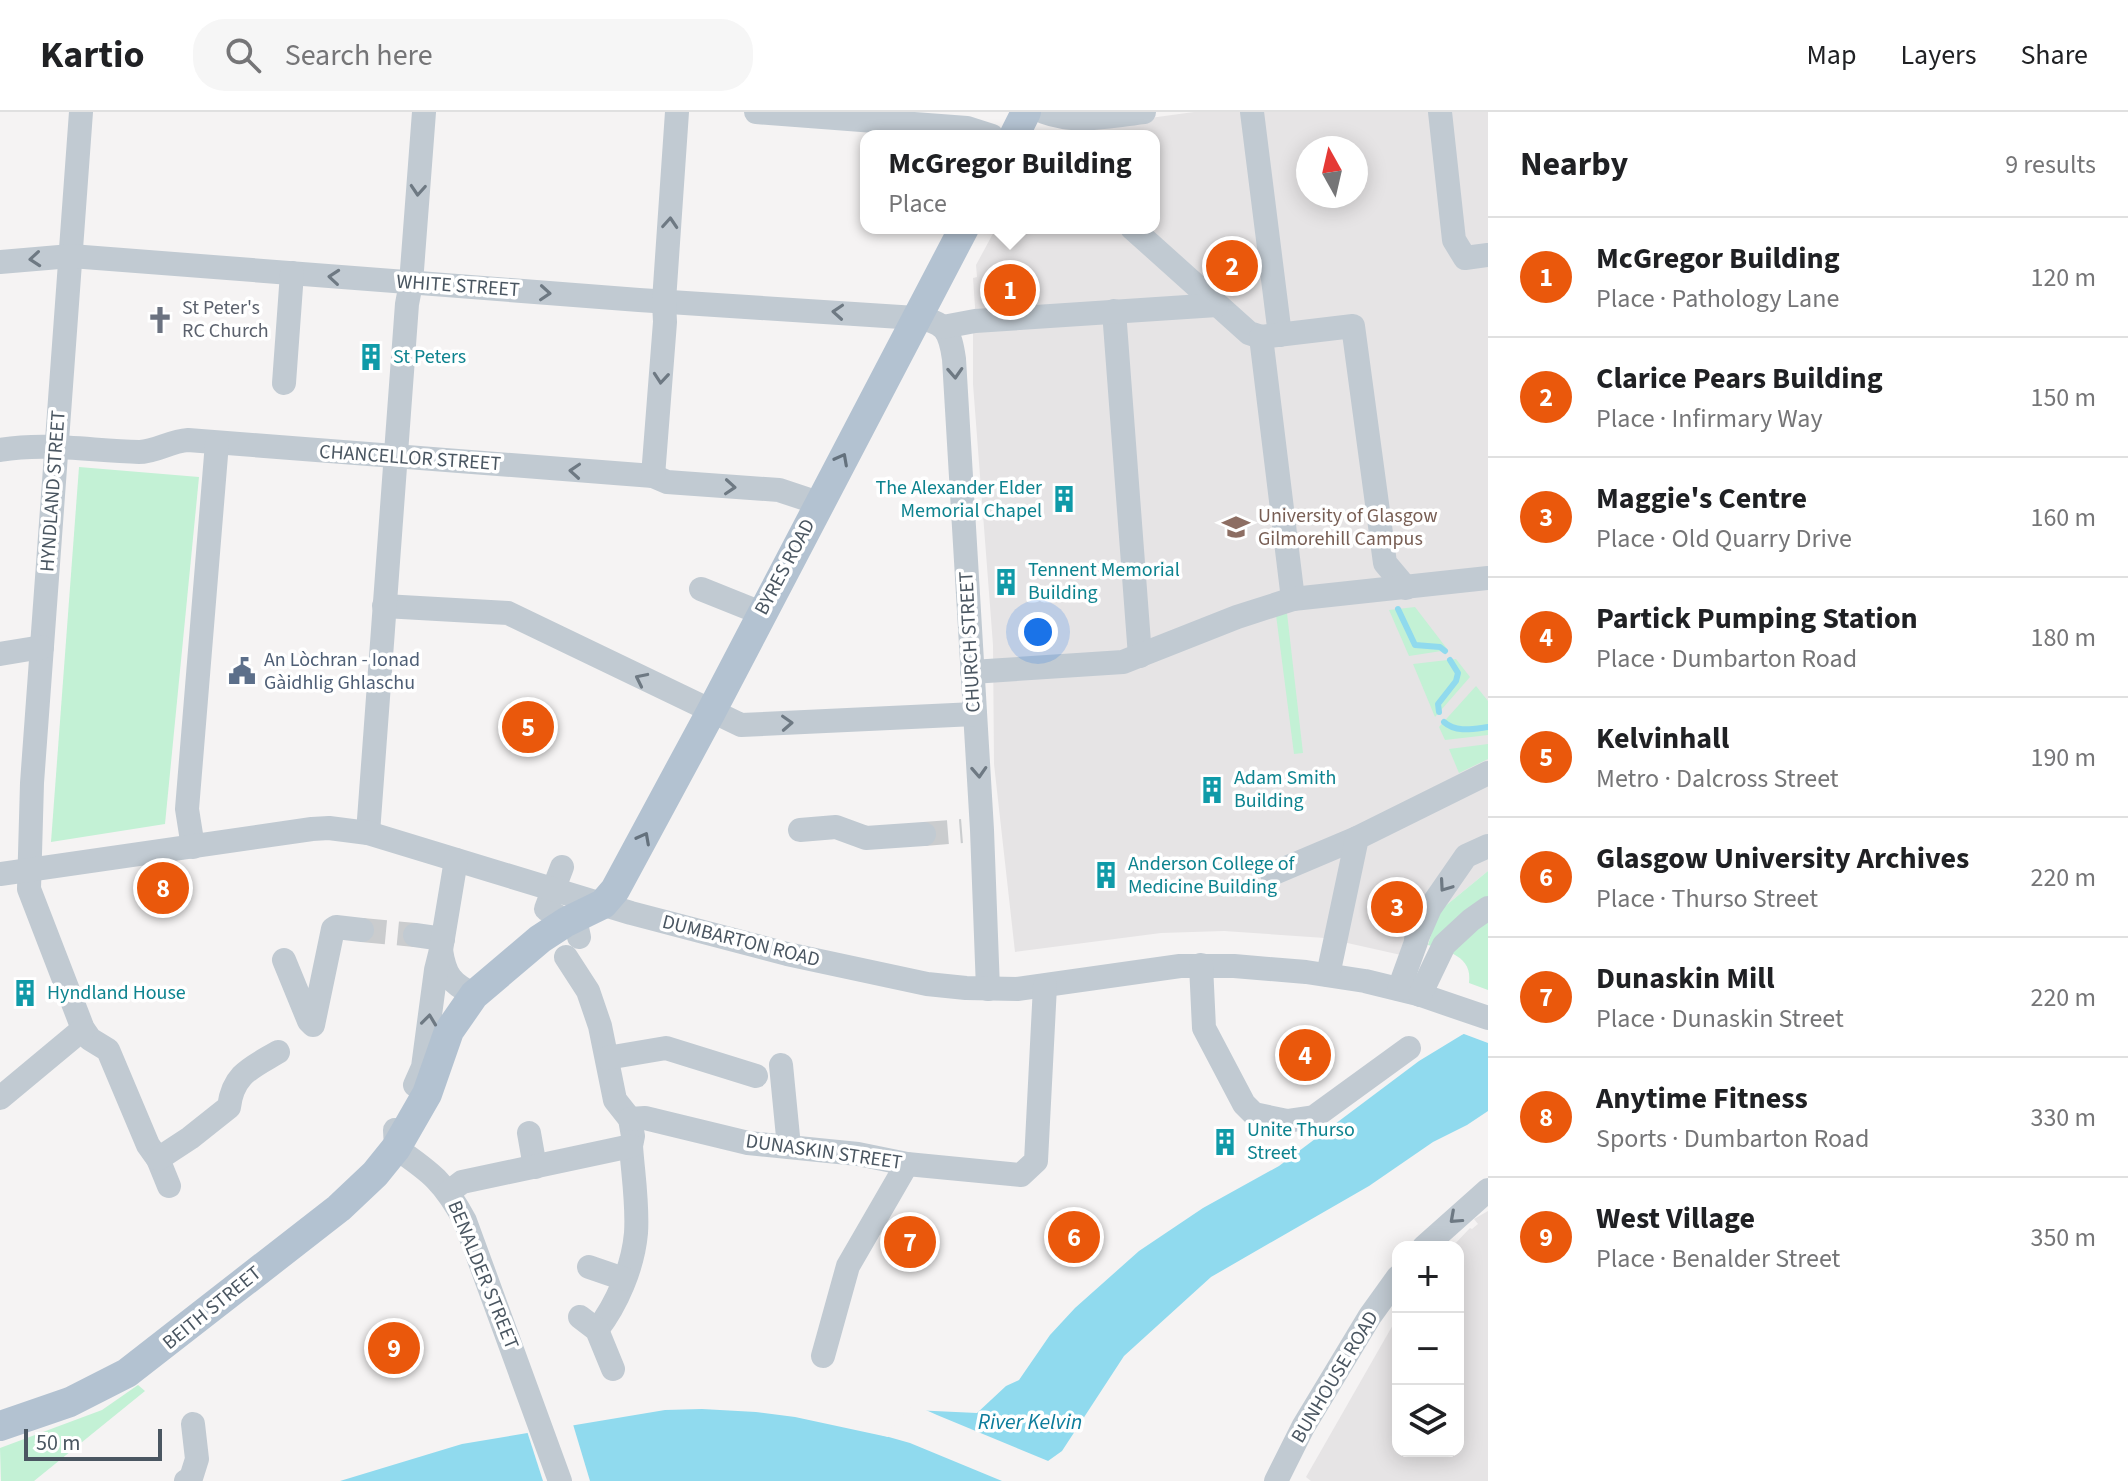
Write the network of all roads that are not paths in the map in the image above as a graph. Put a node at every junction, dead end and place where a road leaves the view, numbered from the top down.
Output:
1 (81, 112) edge
2 (424, 112) edge
3 (677, 112) edge
4 (756, 112) edge
5 (1044, 112) edge
6 (1144, 112) edge
7 (1252, 112) edge
8 (1440, 112) edge
9 (1015, 130) edge
10 (962, 234) edge
11 (1139, 234) edge
12 (71, 256) junction
13 (1476, 257) edge
14 (0, 262) edge
15 (292, 273) junction
16 (411, 283) junction
17 (664, 301) junction
18 (1217, 305) junction
19 (1114, 311) junction
20 (930, 323) junction
21 (1270, 336) junction
22 (284, 383) dead end
23 (217, 443) junction
24 (56, 446) junction
25 (0, 450) edge
26 (394, 457) junction
27 (653, 476) junction
28 (818, 503) junction
29 (1488, 578) edge
30 (1406, 588) junction
31 (701, 589) dead end
32 (1293, 599) junction
33 (384, 606) junction
34 (761, 613) junction
35 (42, 647) junction
36 (0, 654) edge
37 (1140, 656) junction
38 (972, 672) junction
39 (711, 712) junction
40 (975, 714) junction
41 (1488, 773) edge
42 (800, 830) dead end
43 (368, 833) junction
44 (924, 834) tunnel mouth
45 (1357, 838) junction
46 (1488, 846) edge
47 (193, 847) junction
48 (456, 860) junction
49 (29, 869) junction
50 (0, 874) edge
51 (1272, 874) dead end
52 (558, 877) junction
53 (603, 904) junction
54 (1488, 908) edge
55 (362, 930) tunnel mouth
56 (415, 935) tunnel mouth
57 (570, 938) junction
58 (442, 944) junction
59 (284, 960) dead end
60 (1201, 965) junction
61 (1328, 975) junction
62 (1045, 986) junction
63 (988, 989) junction
64 (1410, 992) junction
65 (474, 995) junction
66 (1483, 1016) edge
67 (83, 1029) junction
68 (1409, 1048) dead end
69 (278, 1052) dead end
70 (607, 1058) junction
71 (781, 1065) dead end
72 (756, 1076) dead end
73 (0, 1098) edge
74 (630, 1119) junction
75 (529, 1133) dead end
76 (631, 1146) junction
77 (789, 1147) junction
78 (396, 1148) junction
79 (158, 1159) junction
80 (907, 1164) junction
81 (535, 1167) junction
82 (169, 1186) dead end
83 (1488, 1190) edge
84 (449, 1192) junction
85 (1431, 1241) edge
86 (589, 1267) dead end
87 (624, 1279) junction
88 (1392, 1285) edge
89 (823, 1356) dead end
90 (613, 1369) dead end
91 (193, 1424) dead end
92 (0, 1426) edge
93 (186, 1481) edge
94 (560, 1481) edge
95 (1276, 1481) edge

1 - 12 street, HYNDLAND STREET
2 -> 16 street
17 -> 3 street
4 - 9 street
5 - 6 street
7 - 21 street
8 - 13 street
10 - 20 main road, BYRES ROAD
11 - 18 street
12 -> 14 street, WHITE STREET
12 - 15 street, WHITE STREET
12 - 24 street, HYNDLAND STREET
16 -> 15 street, WHITE STREET
15 - 22 street
16 -> 17 street, WHITE STREET
16 - 26 street
20 -> 17 street, WHITE STREET
17 -> 27 street
18 - 19 street, WHITE STREET
18 - 21 street
19 - 20 street, WHITE STREET
19 - 37 street
28 -> 20 main road, BYRES ROAD
20 -> 38 street, CHURCH STREET
21 - 30 street
21 - 32 street
23 - 24 street, CHANCELLOR STREET
23 - 26 street, CHANCELLOR STREET
23 - 47 street
24 - 25 street, CHANCELLOR STREET
24 - 35 street, HYNDLAND STREET
27 -> 26 street, CHANCELLOR STREET
26 - 33 street
27 -> 28 street, CHANCELLOR STREET
28 - 34 main road, BYRES ROAD
29 - 30 street
30 - 32 street
31 - 34 street
32 - 37 street
39 -> 33 street
33 - 43 street
34 - 39 main road, BYRES ROAD
35 - 36 street
35 - 49 street, HYNDLAND STREET
37 - 38 street
38 - 40 street, CHURCH STREET
39 -> 40 street
53 -> 39 main road, BYRES ROAD
40 -> 63 street, CHURCH STREET
41 - 45 street
42 - 44 street
43 - 47 street, DUMBARTON ROAD
43 - 48 street, DUMBARTON ROAD
45 - 51 street
45 - 61 street
46 -> 64 street
47 - 49 street, DUMBARTON ROAD
48 - 52 street, DUMBARTON ROAD
48 - 58 street
49 - 50 street, DUMBARTON ROAD
49 - 67 street, HYNDLAND STREET
52 - 53 street, DUMBARTON ROAD
52 - 57 street
53 - 57 main road, BEITH STREET
53 - 63 street, DUMBARTON ROAD
54 - 64 street
55 - 59 street
56 - 58 street
57 - 65 main road, BEITH STREET
57 - 70 street
58 - 65 street
78 -> 58 street
60 - 61 street, DUMBARTON ROAD
60 - 62 street, DUMBARTON ROAD
60 - 68 street
61 - 64 street, DUMBARTON ROAD
62 - 63 street, DUMBARTON ROAD
62 - 80 street, DUNASKIN STREET
64 - 66 street, DUMBARTON ROAD
65 - 78 main road, BEITH STREET
67 - 73 street
67 - 79 street
69 - 79 street
70 - 72 street
70 - 74 street
71 - 77 street
74 - 76 street
74 - 77 street, DUNASKIN STREET
75 - 81 street
76 - 81 street
76 - 87 street
77 - 80 street, DUNASKIN STREET
78 - 84 street, BENALDER STREET
78 - 92 main road, BEITH STREET
79 - 82 street
80 - 89 street
81 - 84 street
83 -> 85 street
84 - 94 street, BENALDER STREET
86 - 87 street
87 - 90 street
88 - 95 street, BUNHOUSE ROAD
91 - 93 street

